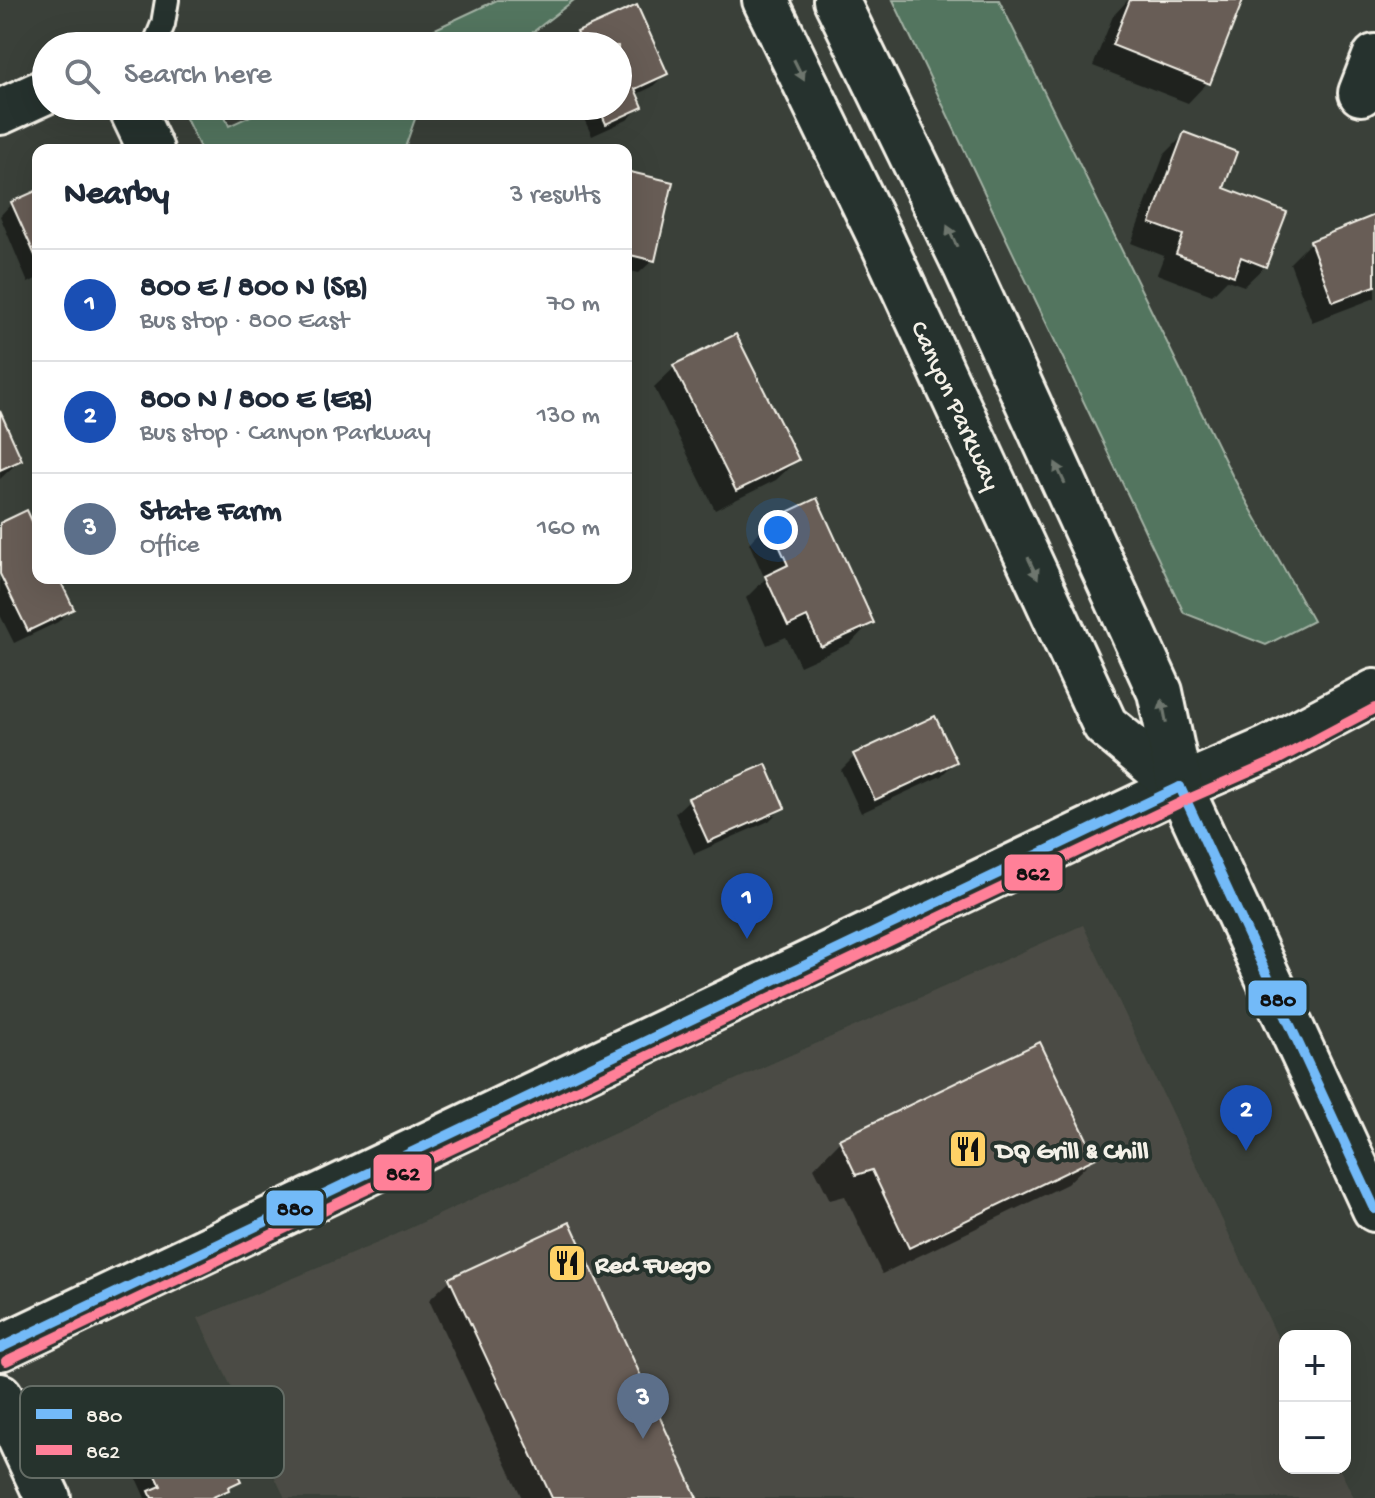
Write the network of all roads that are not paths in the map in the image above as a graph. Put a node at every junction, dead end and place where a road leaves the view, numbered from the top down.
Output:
1 (167, 0) edge
2 (765, 0) edge
3 (836, 0) edge
4 (160, 32) edge
5 (32, 97) edge
6 (0, 112) edge
7 (137, 120) edge
8 (148, 144) edge
9 (1375, 692) edge
10 (1180, 787) junction
11 (1375, 1209) edge
12 (0, 1348) edge
13 (0, 1396) edge
14 (20, 1438) edge
15 (39, 1478) edge
16 (48, 1498) edge

1 - 4 lane
2 -> 10 main road, Canyon Parkway
10 -> 3 main road, Canyon Parkway
5 - 6 main road
7 - 8 main road
9 - 10 main road
10 - 11 main road, Canyon Parkway
10 - 12 main road
13 - 14 main road
15 - 16 main road

